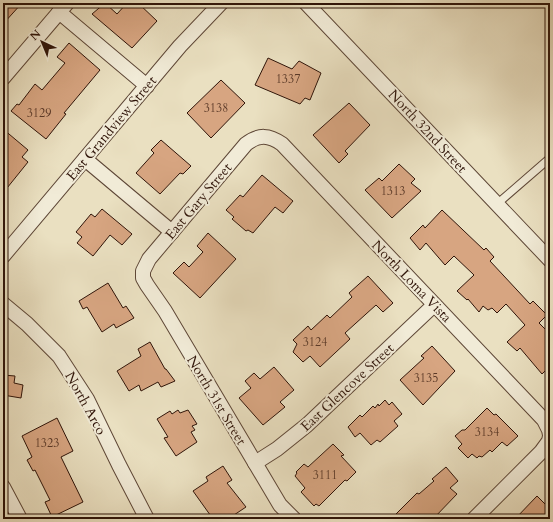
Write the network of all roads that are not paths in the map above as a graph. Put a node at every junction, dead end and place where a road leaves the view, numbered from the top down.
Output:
1 (221, 3) edge
2 (306, 3) edge
3 (63, 7) edge
4 (3, 78) edge
5 (147, 86) junction
6 (264, 136) joint
7 (550, 158) edge
8 (85, 159) junction
9 (498, 204) junction
10 (172, 232) junction
11 (3, 256) edge
12 (550, 260) edge
13 (143, 278) joint
14 (3, 304) edge
15 (434, 305) junction
16 (550, 435) edge
17 (255, 463) junction
18 (3, 487) edge
19 (20, 519) edge
20 (148, 519) edge
21 (294, 519) edge
22 (474, 519) edge

1 - 5 street, East Grandview Street
2 - 9 street, North 32nd Street
3 - 4 street
3 - 5 street
5 - 8 street, East Grandview Street
6 - 10 street, East Gary Street
6 - 15 street, North Loma Vista
7 - 9 lane
8 - 10 street
8 - 11 street, East Grandview Street
9 - 12 street, North 32nd Street
10 - 13 street, East Gary Street
13 - 17 street, North 31st Street
14 - 20 street, North Arco
15 - 16 street, North Loma Vista
15 - 17 street, East Glencove Street
16 - 22 street
17 - 21 street, North 31st Street
18 - 19 street

